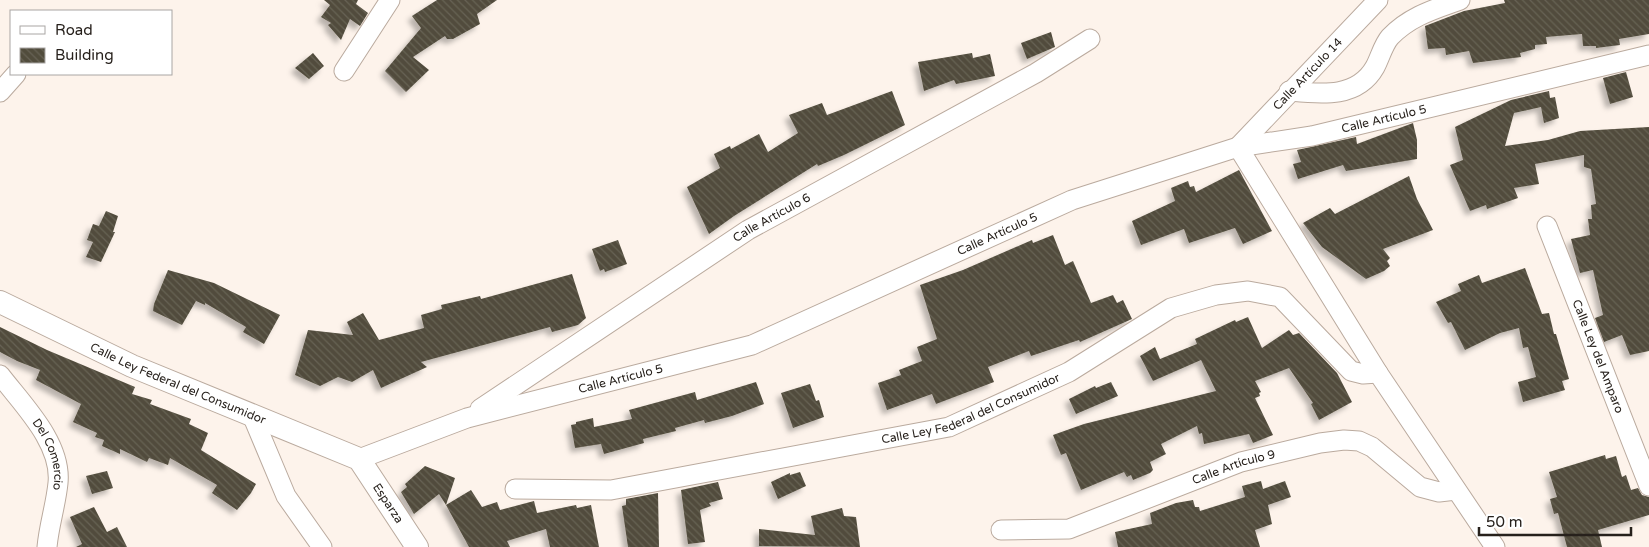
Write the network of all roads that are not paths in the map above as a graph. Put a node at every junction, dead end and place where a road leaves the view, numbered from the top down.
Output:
1 (390, 0) edge
2 (1378, 0) edge
3 (1460, 0) edge
4 (1090, 38) dead end
5 (1649, 55) edge
6 (344, 71) dead end
7 (15, 75) edge
8 (1289, 91) junction
9 (0, 92) edge
10 (1238, 147) junction
11 (1547, 226) dead end
12 (0, 302) edge
13 (1378, 373) junction
14 (0, 375) edge
15 (252, 415) junction
16 (467, 418) junction
17 (359, 459) junction
18 (1649, 486) edge
19 (515, 488) dead end
20 (1456, 490) junction
21 (1001, 530) dead end
22 (48, 547) edge
23 (322, 547) edge
24 (417, 547) edge
25 (1495, 547) edge

1 - 6 street
2 - 8 street, Calle Artículo 14
3 - 8 street
4 - 16 street, Calle Artículo 6
5 - 10 street, Calle Artículo 5
7 - 9 street
8 - 10 street, Calle Artículo 14
10 - 13 street
10 - 16 street, Calle Artículo 5
11 - 18 street, Calle Ley del Amparo
12 - 15 street, Calle Ley Federal del Consumidor
13 - 19 street, Calle Ley Federal del Consumidor
13 - 20 street
14 - 22 street, Del Comercio
15 - 17 street, Calle Ley Federal del Consumidor
15 - 23 street
16 - 17 street, Calle Artículo 5
17 - 24 street, Esparza
20 - 21 street, Calle Artículo 9
20 - 25 street

